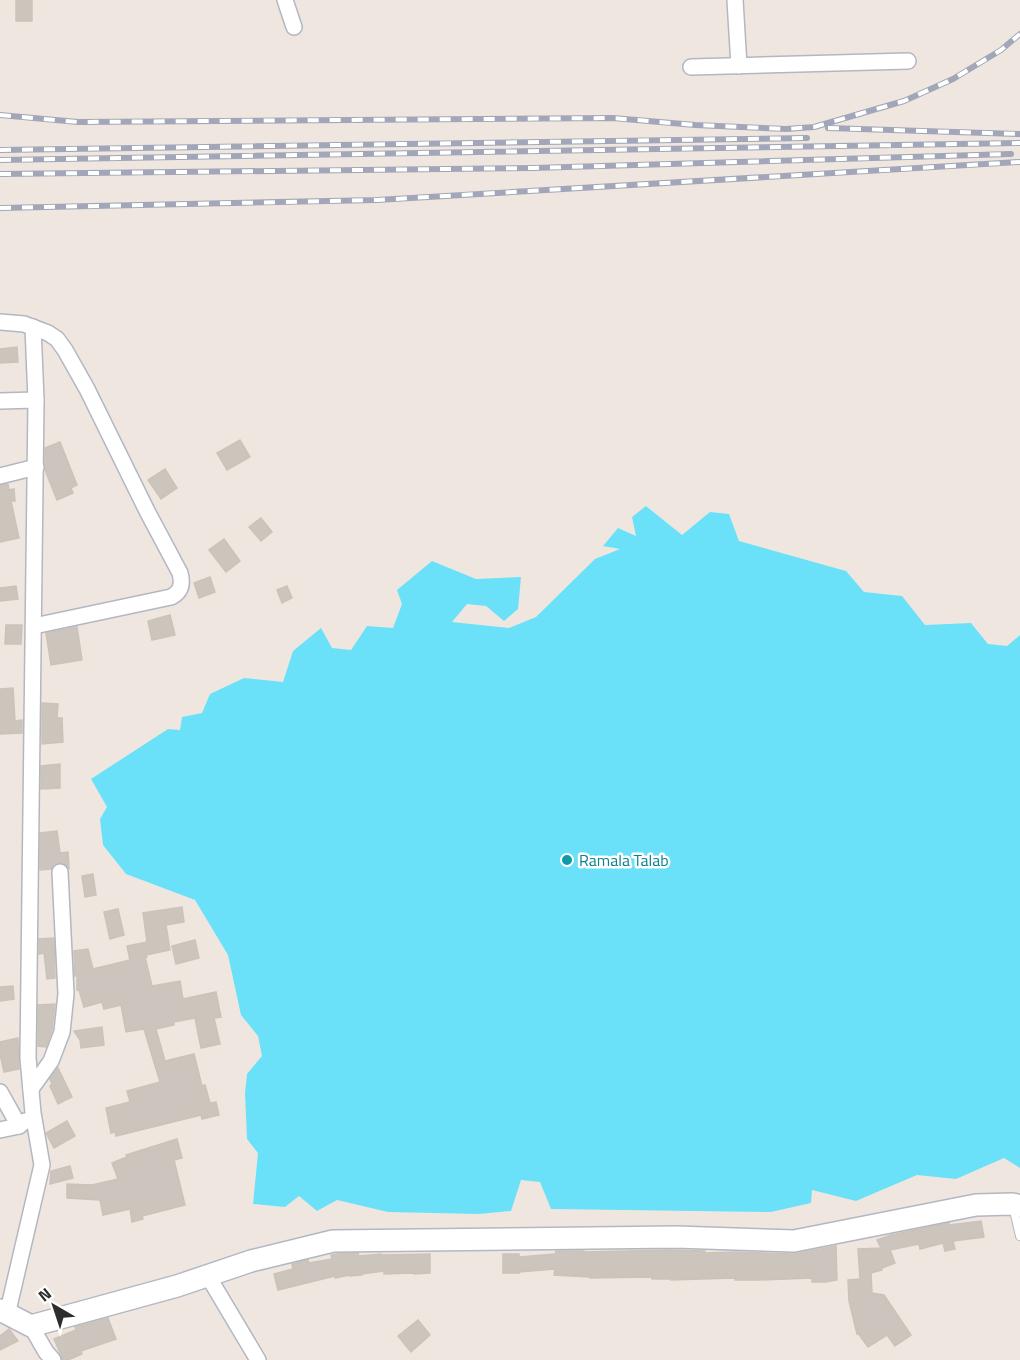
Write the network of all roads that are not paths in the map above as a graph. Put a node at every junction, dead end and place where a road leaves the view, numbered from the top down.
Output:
1 (285, 0) edge
2 (735, 0) edge
3 (294, 27) dead end
4 (908, 61) dead end
5 (739, 66) junction
6 (691, 67) dead end
7 (0, 322) edge
8 (33, 327) junction
9 (36, 400) junction
10 (0, 401) edge
11 (36, 467) junction
12 (0, 476) edge
13 (34, 626) junction
14 (60, 872) dead end
15 (31, 1089) junction
16 (0, 1092) edge
17 (33, 1113) junction
18 (18, 1126) junction
19 (0, 1130) edge
20 (1016, 1205) edge
21 (1020, 1236) edge
22 (208, 1276) junction
23 (4, 1313) edge
24 (31, 1326) junction
25 (53, 1360) edge
26 (258, 1360) edge

1 - 3 street
2 - 5 street
4 - 5 street
5 - 6 street
7 - 8 street
8 - 9 street
8 - 13 street
9 - 10 street
9 - 11 street
11 - 12 street
11 - 13 street
13 - 15 street
14 - 15 street
15 - 17 street
16 - 18 street
17 - 18 street
17 - 23 street
18 - 19 street
20 - 21 lane
20 - 22 street
22 - 24 street
22 - 26 street
23 - 24 street
24 - 25 street

